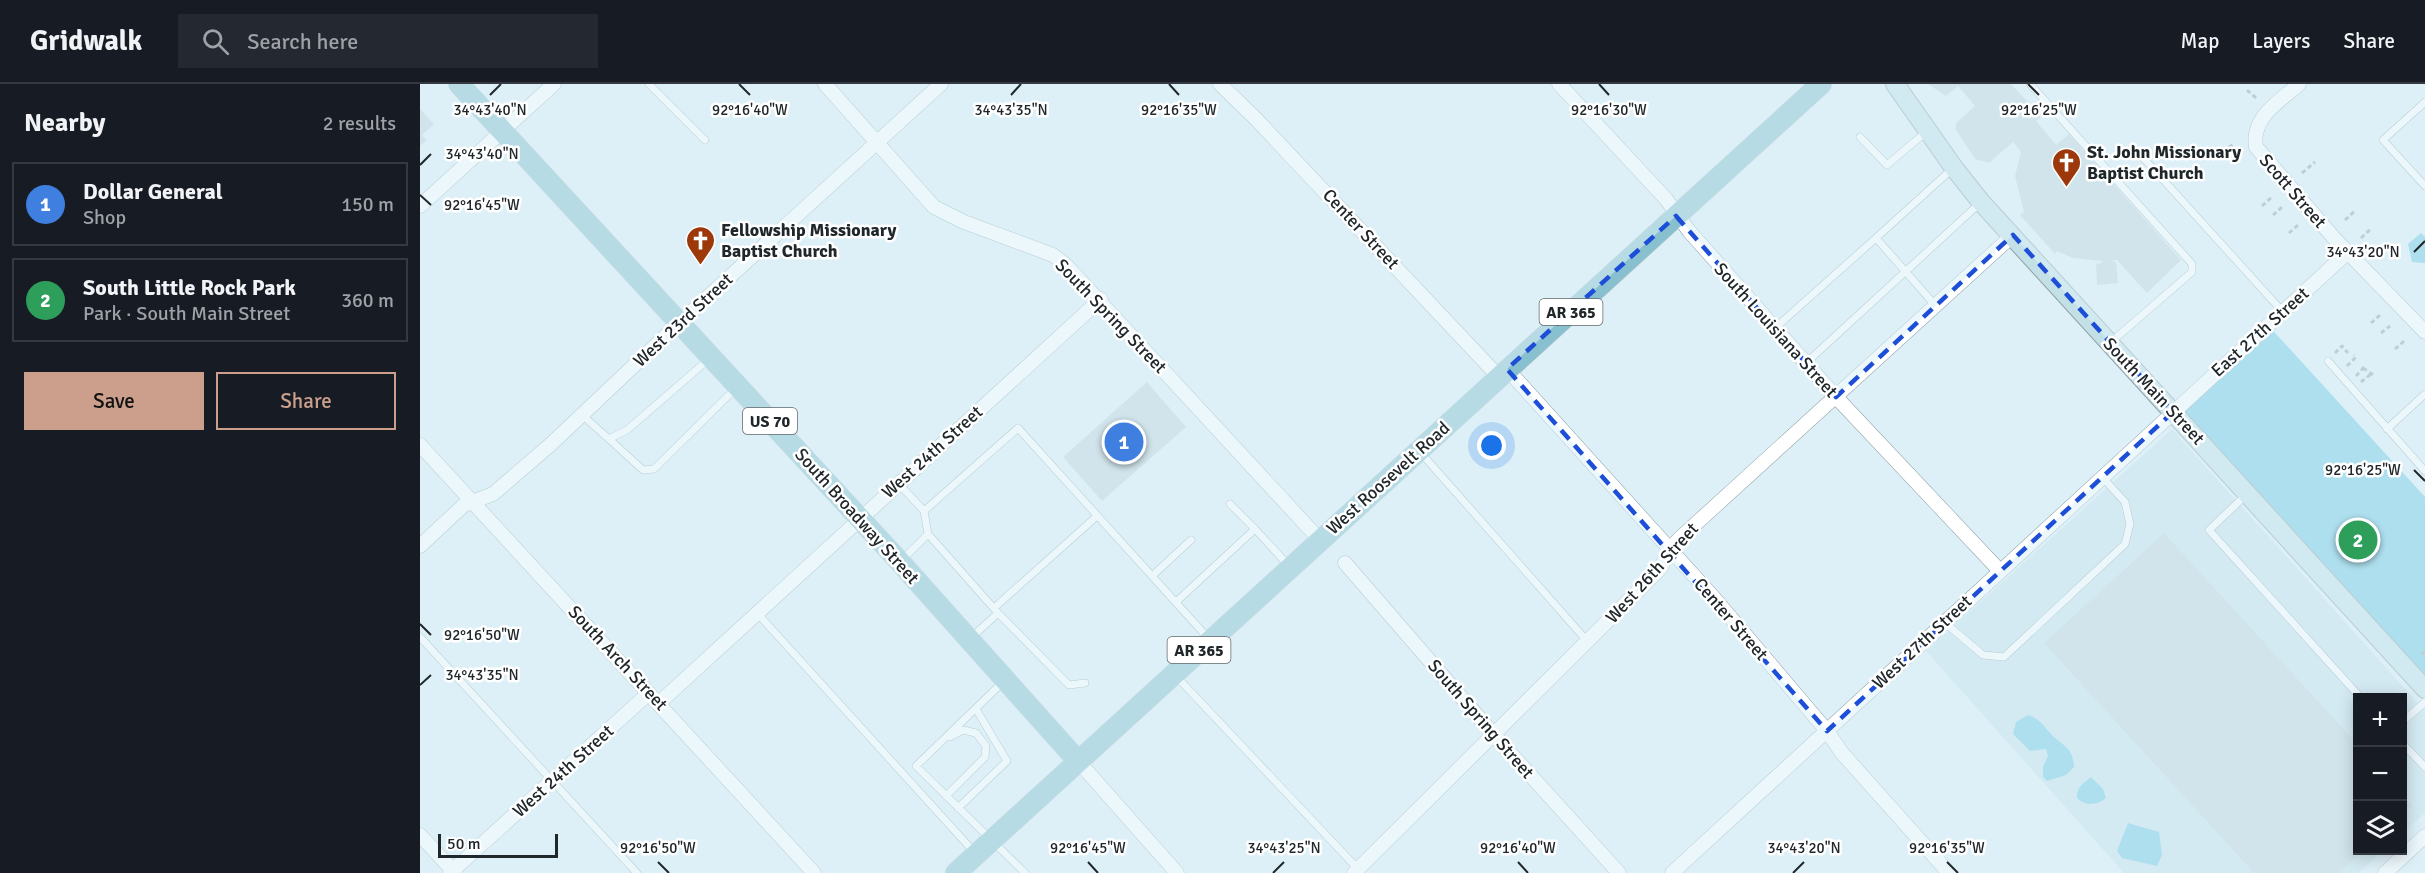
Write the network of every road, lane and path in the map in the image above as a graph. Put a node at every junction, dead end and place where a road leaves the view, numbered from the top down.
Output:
1 (459, 84) edge
2 (554, 84) edge
3 (649, 84) edge
4 (825, 84) edge
5 (941, 84) edge
6 (1220, 84) edge
7 (1559, 84) edge
8 (1821, 84) edge
9 (1896, 84) edge
10 (2030, 84) edge
11 (2299, 84) edge
12 (2247, 90) dead end
13 (2256, 98) dead end
14 (2425, 102) edge
15 (1928, 130) junction
16 (503, 132) junction
17 (1860, 137) dead end
18 (705, 140) dead end
19 (2234, 143) dead end
20 (877, 144) junction
21 (2138, 152) dead end
22 (2218, 158) dead end
23 (2315, 162) dead end
24 (1954, 168) junction
25 (2302, 173) dead end
26 (2425, 186) edge
27 (2272, 197) dead end
28 (1981, 202) junction
29 (420, 206) edge
30 (2262, 206) dead end
31 (2282, 207) dead end
32 (2356, 210) dead end
33 (2273, 214) dead end
34 (1676, 216) junction
35 (2345, 220) dead end
36 (2298, 225) dead end
37 (2372, 228) dead end
38 (2289, 233) dead end
39 (2013, 235) junction
40 (1876, 238) junction
41 (2361, 238) dead end
42 (2348, 252) junction
43 (1905, 272) junction
44 (1101, 300) junction
45 (1935, 305) junction
46 (2283, 312) junction
47 (2380, 315) dead end
48 (2371, 323) dead end
49 (678, 324) junction
50 (2390, 326) dead end
51 (1774, 328) junction
52 (2425, 332) edge
53 (2381, 333) dead end
54 (2404, 341) dead end
55 (2109, 344) junction
56 (2395, 349) dead end
57 (2348, 352) dead end
58 (2335, 353) dead end
59 (2354, 355) dead end
60 (711, 357) junction
61 (2328, 361) dead end
62 (1806, 363) junction
63 (2346, 366) dead end
64 (1503, 373) junction
65 (2356, 376) dead end
66 (2361, 382) dead end
67 (737, 387) junction
68 (2425, 394) edge
69 (1836, 397) junction
70 (2173, 412) junction
71 (582, 415) junction
72 (2387, 429) junction
73 (609, 440) junction
74 (420, 445) edge
75 (1419, 451) junction
76 (2425, 471) edge
77 (2102, 477) junction
78 (898, 483) junction
79 (2248, 493) junction
80 (474, 501) junction
81 (1230, 504) dead end
82 (924, 511) junction
83 (1097, 516) junction
84 (859, 519) junction
85 (1255, 529) junction
86 (928, 534) junction
87 (1319, 539) junction
88 (1191, 540) dead end
89 (420, 546) edge
90 (1670, 549) junction
91 (900, 562) junction
92 (1345, 563) dead end
93 (1290, 567) junction
94 (2000, 571) junction
95 (1152, 576) junction
96 (1176, 602) junction
97 (996, 611) junction
98 (757, 613) junction
99 (1944, 622) junction
100 (420, 637) edge
101 (969, 640) junction
102 (1209, 640) junction
103 (1588, 642) junction
104 (1173, 673) junction
105 (1005, 680) junction
106 (1085, 683) dead end
107 (2425, 689) edge
108 (2356, 693) edge
109 (654, 698) junction
110 (2425, 702) edge
111 (976, 709) junction
112 (2407, 718) edge
113 (1827, 731) junction
114 (1494, 735) junction
115 (2407, 747) edge
116 (926, 755) junction
117 (1078, 761) junction
118 (916, 766) junction
119 (2425, 767) edge
120 (906, 776) junction
121 (553, 780) junction
122 (946, 796) junction
123 (958, 808) junction
124 (420, 834) edge
125 (2425, 836) edge
126 (984, 847) junction
127 (1356, 871) edge
128 (453, 872) edge
129 (960, 872) edge
130 (637, 873) edge
131 (813, 873) edge
132 (1024, 873) edge
133 (1177, 873) edge
134 (1618, 873) edge
135 (1672, 873) edge
136 (1949, 873) edge
137 (2385, 873) edge

1 - 16 main road, South Broadway Street / US 70
2 - 16 street
3 - 18 lane
4 - 20 street, South Spring Street
5 - 20 street, West 23rd Street
6 - 64 street, Center Street
7 - 34 street, South Louisiana Street
8 - 34 main road, West Roosevelt Road / AR 365
9 - 15 street, South Main Street
10 - 55 lane
11 - 42 street, Scott Street
12 - 13 path
14 - 26 lane
15 - 17 lane
15 - 24 street, South Main Street
16 - 29 street
16 - 49 main road, South Broadway Street / US 70
19 - 22 path
20 - 44 street, South Spring Street
20 - 49 street, West 23rd Street
21 - 46 lane
23 - 25 path
24 - 28 street, South Main Street
24 - 40 lane
27 - 30 path
28 - 39 street, South Main Street
28 - 43 lane
31 - 33 path
32 - 35 path
34 - 51 street, South Louisiana Street
34 - 64 main road, West Roosevelt Road / AR 365
36 - 38 path
37 - 41 path
39 - 45 street, West 26th Street
39 - 55 street, South Main Street
40 - 43 lane
40 - 51 lane
42 - 46 street, East 27th Street
42 - 52 street, Scott Street
43 - 45 lane
43 - 62 lane
44 - 78 street, West 24th Street
44 - 87 street, South Spring Street
45 - 69 street, West 26th Street
46 - 70 street, East 27th Street
47 - 48 path
49 - 60 main road, South Broadway Street / US 70
49 - 71 street, West 23rd Street
50 - 53 path
51 - 62 street, South Louisiana Street
54 - 56 path
55 - 70 street, South Main Street
57 - 58 path
59 - 63 path
60 - 67 main road, South Broadway Street / US 70
60 - 73 lane
61 - 72 lane
62 - 69 street, South Louisiana Street
64 - 75 main road, West Roosevelt Road / AR 365
64 - 90 street, Center Street
65 - 66 path
67 - 73 lane
67 - 84 main road, South Broadway Street / US 70
68 - 72 lane
69 - 90 street, West 26th Street
69 - 94 street, South Louisiana Street
70 - 77 street, West 27th Street
70 - 79 street, South Main Street
71 - 73 lane
71 - 80 street, West 23rd Street
72 - 76 lane
74 - 80 street, South Arch Street
75 - 87 main road, West Roosevelt Road / AR 365
75 - 103 lane
77 - 94 street, West 27th Street
77 - 99 lane
78 - 82 lane
78 - 84 street, West 24th Street
79 - 107 street, South Main Street
79 - 108 lane
80 - 89 street, West 23rd Street
80 - 109 street, South Arch Street
81 - 85 lane
82 - 83 lane
82 - 86 lane
83 - 95 lane
83 - 97 lane
84 - 91 main road, South Broadway Street / US 70
84 - 98 street, West 24th Street
85 - 93 lane
85 - 96 lane
86 - 91 lane
86 - 97 lane
87 - 93 main road, West Roosevelt Road / AR 365
88 - 95 lane
90 - 103 street, West 26th Street
90 - 113 street, Center Street
91 - 101 main road, South Broadway Street / US 70
92 - 114 street, South Spring Street
93 - 102 main road, West Roosevelt Road / AR 365
94 - 99 street, West 27th Street
95 - 96 lane
96 - 102 lane
97 - 101 lane
97 - 106 lane
98 - 109 street, West 24th Street
98 - 120 lane
99 - 113 street, West 27th Street
100 - 121 lane
101 - 105 main road, South Broadway Street / US 70
102 - 104 main road, West Roosevelt Road / AR 365
103 - 114 street, West 26th Street
104 - 117 main road, West Roosevelt Road / AR 365
104 - 127 lane
105 - 111 lane
105 - 117 main road, South Broadway Street / US 70
109 - 121 street, West 24th Street
109 - 131 street, South Arch Street
110 - 112 lane
111 - 116 lane
111 - 123 lane
113 - 135 street, West 27th Street
113 - 136 street, Center Street
114 - 127 street, West 26th Street
114 - 134 street, South Spring Street
115 - 119 lane
116 - 118 lane
116 - 122 lane
117 - 126 main road, West Roosevelt Road
117 - 133 street, South Broadway Street
118 - 120 lane
118 - 122 lane
120 - 126 lane
121 - 128 street, West 24th Street
121 - 130 lane
122 - 123 lane
123 - 126 lane
124 - 128 street
125 - 137 street
126 - 129 main road, West Roosevelt Road
126 - 132 lane

